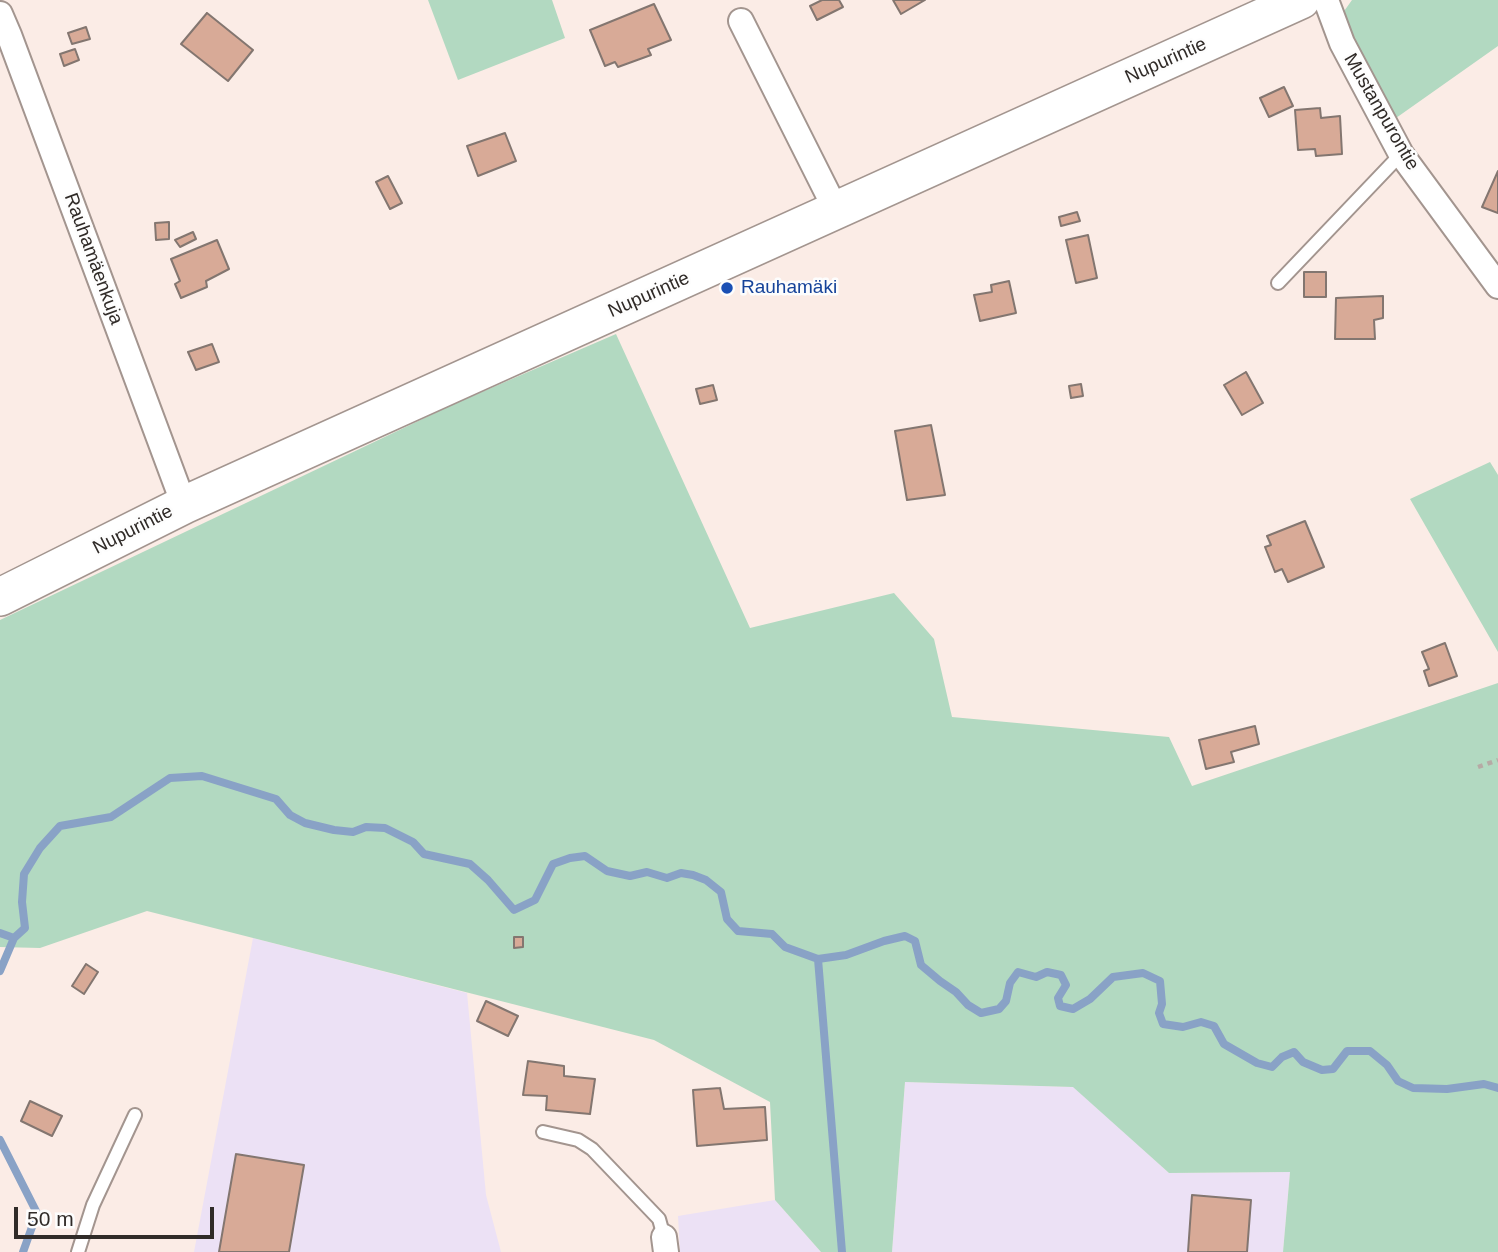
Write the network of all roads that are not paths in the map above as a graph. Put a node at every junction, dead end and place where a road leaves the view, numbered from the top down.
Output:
1 (1301, 0) edge
2 (1326, 0) edge
3 (0, 14) edge
4 (741, 21) dead end
5 (1401, 154) junction
6 (836, 210) junction
7 (1278, 283) dead end
8 (1498, 286) edge
9 (184, 505) junction
10 (0, 597) edge
11 (135, 1115) dead end
12 (543, 1132) dead end
13 (665, 1244) edge
14 (78, 1252) edge

1 - 6 main road, Nupurintie
2 - 5 street, Mustanpurontie
3 - 9 street, Rauhamäenkuja
4 - 6 street
5 - 7 lane
5 - 8 street, Mustanpurontie
6 - 9 main road, Nupurintie
9 - 10 main road, Nupurintie
11 - 14 lane
12 - 13 lane

